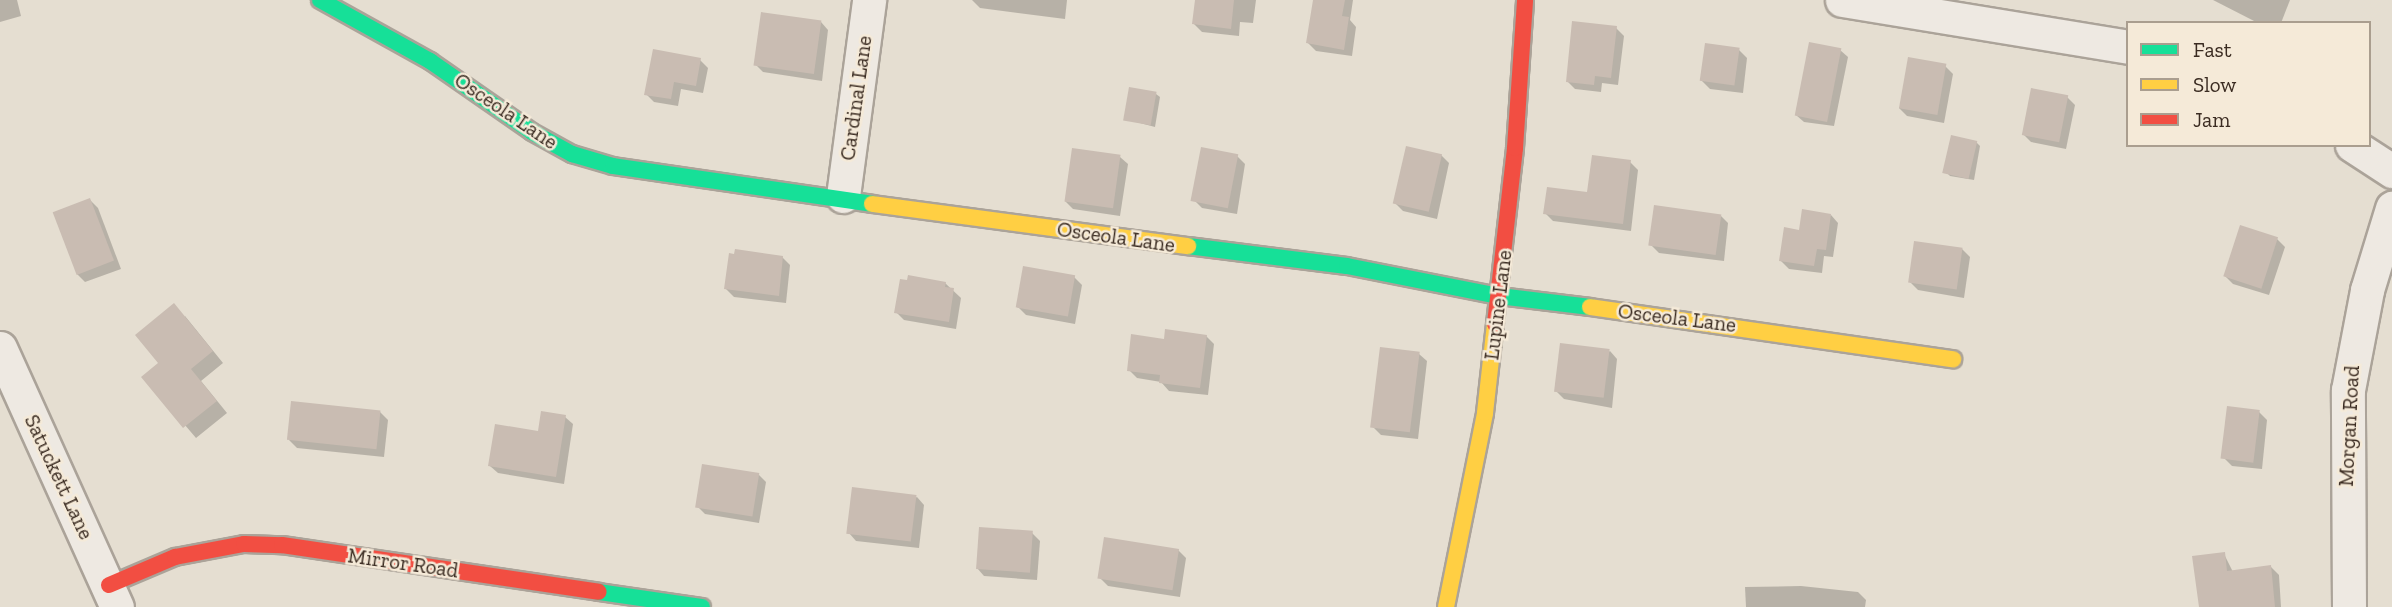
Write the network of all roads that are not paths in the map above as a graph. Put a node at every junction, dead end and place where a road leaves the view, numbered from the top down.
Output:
1 (320, 0) edge
2 (869, 0) edge
3 (1525, 0) edge
4 (1842, 0) edge
5 (2126, 47) edge
6 (2355, 147) edge
7 (2392, 171) edge
8 (843, 196) junction
9 (2392, 208) edge
10 (1499, 296) junction
11 (0, 348) edge
12 (1953, 359) dead end
13 (113, 596) edge
14 (702, 607) edge
15 (1446, 607) edge
16 (2348, 607) edge

1 - 8 street, Osceola Lane
2 - 8 street, Cardinal Lane
3 - 10 street, Lupine Lane
4 - 5 street
6 - 7 street
8 - 10 street, Osceola Lane
9 - 16 street, Morgan Road
10 - 12 street, Osceola Lane
10 - 15 street, Lupine Lane
11 - 13 street, Satuckett Lane
13 - 14 street, Mirror Road

